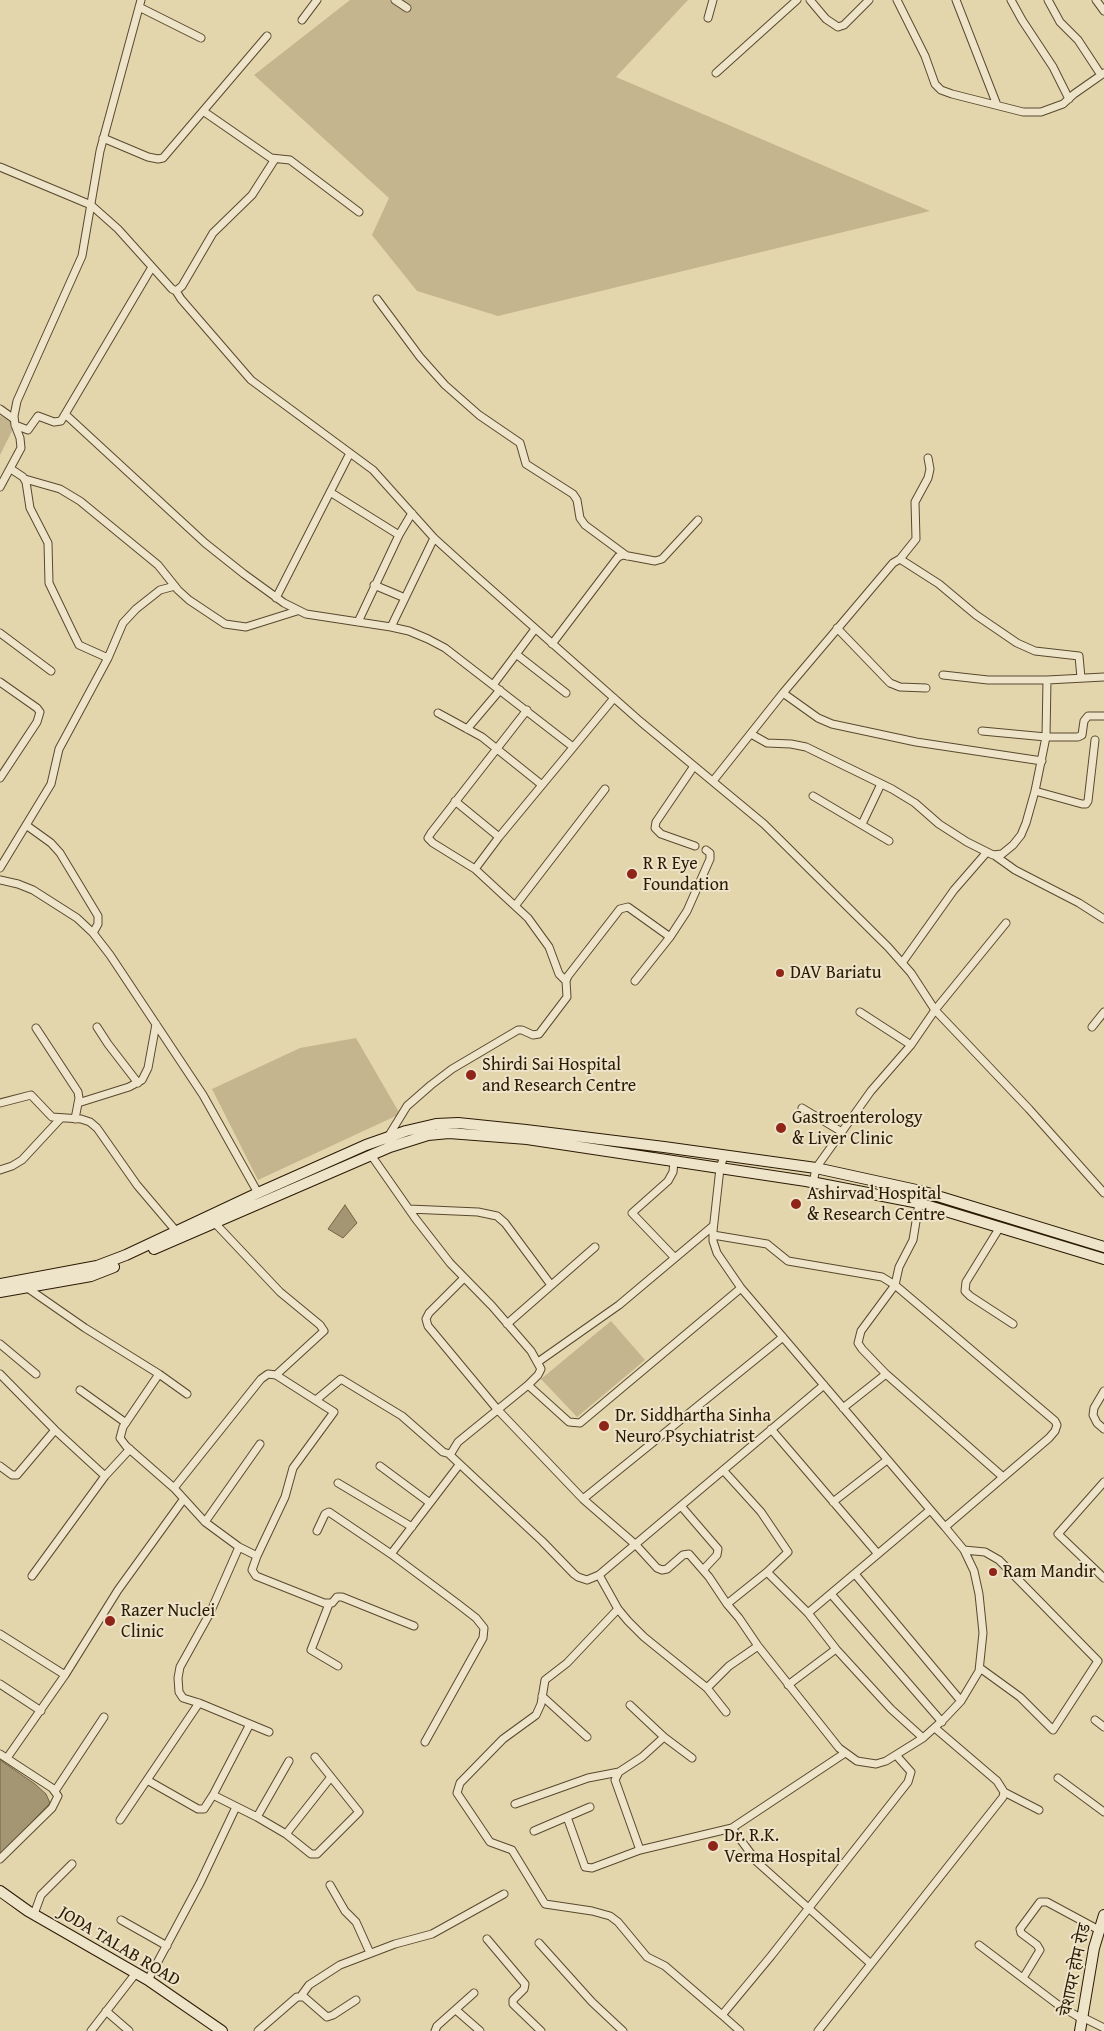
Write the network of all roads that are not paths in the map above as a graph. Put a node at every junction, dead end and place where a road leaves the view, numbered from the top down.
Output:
1 (317, 0) edge
2 (394, 0) edge
3 (713, 0) edge
4 (797, 0) edge
5 (810, 0) edge
6 (868, 0) edge
7 (897, 0) edge
8 (956, 0) edge
9 (1011, 0) edge
10 (1048, 0) edge
11 (1096, 0) edge
12 (140, 4) edge
13 (407, 8) dead end
14 (1104, 11) edge
15 (708, 18) dead end
16 (302, 20) dead end
17 (267, 36) dead end
18 (200, 38) dead end
19 (716, 73) dead end
20 (1103, 74) edge
21 (1068, 99) junction
22 (997, 105) junction
23 (203, 111) junction
24 (103, 138) junction
25 (275, 160) junction
26 (0, 167) edge
27 (91, 205) junction
28 (359, 212) dead end
29 (152, 267) junction
30 (176, 290) junction
31 (377, 298) dead end
32 (0, 409) edge
33 (65, 414) junction
34 (14, 422) junction
35 (350, 453) junction
36 (928, 458) dead end
37 (11, 469) junction
38 (25, 479) junction
39 (0, 487) edge
40 (330, 492) junction
41 (412, 513) junction
42 (698, 520) dead end
43 (399, 535) junction
44 (434, 538) junction
45 (626, 556) junction
46 (900, 559) junction
47 (374, 585) junction
48 (175, 586) junction
49 (276, 598) junction
50 (405, 598) junction
51 (297, 611) junction
52 (358, 622) junction
53 (391, 627) junction
54 (838, 628) junction
55 (535, 629) junction
56 (0, 634) edge
57 (552, 644) junction
58 (516, 654) junction
59 (108, 658) junction
60 (52, 671) dead end
61 (943, 675) dead end
62 (1104, 677) edge
63 (1080, 678) junction
64 (1047, 680) junction
65 (0, 682) edge
66 (497, 687) junction
67 (926, 688) dead end
68 (566, 693) dead end
69 (783, 694) junction
70 (614, 698) junction
71 (526, 710) junction
72 (438, 713) dead end
73 (1104, 716) edge
74 (467, 729) junction
75 (982, 731) dead end
76 (751, 734) junction
77 (1046, 737) junction
78 (1095, 740) dead end
79 (574, 747) junction
80 (497, 749) junction
81 (1042, 762) junction
82 (694, 766) junction
83 (0, 778) edge
84 (713, 781) junction
85 (881, 784) junction
86 (542, 785) junction
87 (605, 789) dead end
88 (1035, 791) junction
89 (813, 796) dead end
90 (455, 801) junction
91 (862, 824) junction
92 (26, 825) junction
93 (499, 837) junction
94 (889, 841) dead end
95 (694, 846) dead end
96 (706, 850) dead end
97 (990, 853) junction
98 (0, 868) edge
99 (476, 869) junction
100 (0, 880) edge
101 (516, 906) junction
102 (1104, 919) edge
103 (1006, 924) dead end
104 (93, 933) junction
105 (670, 937) junction
106 (902, 964) junction
107 (566, 981) junction
108 (635, 981) dead end
109 (935, 1010) junction
110 (860, 1012) dead end
111 (1104, 1012) edge
112 (156, 1024) junction
113 (97, 1027) dead end
114 (1092, 1027) dead end
115 (36, 1028) dead end
116 (911, 1045) junction
117 (138, 1083) junction
118 (0, 1103) edge
119 (78, 1103) junction
120 (802, 1108) dead end
121 (61, 1118) junction
122 (75, 1119) junction
123 (842, 1132) junction
124 (388, 1137) junction
125 (664, 1147) junction
126 (371, 1155) junction
127 (724, 1156) junction
128 (661, 1159) junction
129 (674, 1161) junction
130 (720, 1168) junction
131 (816, 1168) junction
132 (0, 1170) edge
133 (813, 1183) junction
134 (258, 1192) junction
135 (1104, 1193) edge
136 (919, 1203) junction
137 (408, 1209) junction
138 (212, 1220) junction
139 (713, 1226) junction
140 (1000, 1227) junction
141 (176, 1231) junction
142 (713, 1235) junction
143 (595, 1247) dead end
144 (1104, 1247) edge
145 (675, 1258) junction
146 (1104, 1259) edge
147 (463, 1279) junction
148 (0, 1284) edge
149 (551, 1285) junction
150 (895, 1285) junction
151 (26, 1287) junction
152 (741, 1288) junction
153 (0, 1292) edge
154 (507, 1324) junction
155 (1013, 1324) dead end
156 (783, 1337) junction
157 (0, 1344) edge
158 (538, 1362) junction
159 (0, 1374) edge
160 (36, 1374) dead end
161 (159, 1374) junction
162 (886, 1374) junction
163 (276, 1375) junction
164 (528, 1385) junction
165 (824, 1385) junction
166 (80, 1390) dead end
167 (1104, 1391) edge
168 (187, 1394) dead end
169 (316, 1400) junction
170 (844, 1408) junction
171 (496, 1409) junction
172 (126, 1423) junction
173 (771, 1429) junction
174 (1104, 1429) edge
175 (55, 1430) junction
176 (260, 1444) dead end
177 (130, 1449) junction
178 (450, 1454) junction
179 (888, 1460) junction
180 (459, 1465) junction
181 (0, 1466) edge
182 (380, 1466) dead end
183 (723, 1470) junction
184 (105, 1476) junction
185 (1003, 1477) junction
186 (1104, 1482) edge
187 (338, 1483) dead end
188 (174, 1488) junction
189 (583, 1499) junction
190 (183, 1500) junction
191 (834, 1502) junction
192 (430, 1503) junction
193 (681, 1506) junction
194 (930, 1510) junction
195 (205, 1522) junction
196 (412, 1526) junction
197 (945, 1527) junction
198 (317, 1532) dead end
199 (636, 1545) junction
200 (239, 1547) junction
201 (964, 1550) junction
202 (391, 1554) junction
203 (878, 1554) junction
204 (257, 1556) junction
205 (703, 1570) junction
206 (767, 1572) junction
207 (855, 1574) junction
208 (599, 1575) junction
209 (32, 1576) dead end
210 (1104, 1578) edge
211 (831, 1594) junction
212 (329, 1604) junction
213 (727, 1604) junction
214 (618, 1609) junction
215 (808, 1613) junction
216 (414, 1626) dead end
217 (0, 1634) edge
218 (758, 1646) junction
219 (836, 1649) junction
220 (338, 1666) dead end
221 (980, 1668) junction
222 (65, 1675) junction
223 (0, 1684) edge
224 (788, 1685) junction
225 (706, 1688) junction
226 (542, 1696) junction
227 (960, 1701) junction
228 (199, 1703) junction
229 (630, 1705) dead end
230 (41, 1711) junction
231 (726, 1712) dead end
232 (104, 1717) dead end
233 (1095, 1720) dead end
234 (942, 1722) junction
235 (250, 1724) junction
236 (1104, 1727) edge
237 (935, 1728) junction
238 (268, 1732) dead end
239 (587, 1737) dead end
240 (664, 1737) junction
241 (923, 1738) junction
242 (425, 1742) dead end
243 (845, 1753) junction
244 (0, 1754) edge
245 (896, 1755) junction
246 (315, 1757) dead end
247 (7, 1758) junction
248 (692, 1758) dead end
249 (289, 1761) dead end
250 (619, 1772) junction
251 (331, 1777) junction
252 (1058, 1778) dead end
253 (147, 1780) junction
254 (55, 1791) junction
255 (1004, 1792) junction
256 (213, 1795) junction
257 (515, 1804) dead end
258 (236, 1806) junction
259 (590, 1807) dead end
260 (1039, 1810) dead end
261 (1104, 1812) edge
262 (257, 1817) junction
263 (567, 1817) junction
264 (120, 1820) dead end
265 (732, 1828) junction
266 (534, 1831) dead end
267 (286, 1834) junction
268 (640, 1850) junction
269 (0, 1859) edge
270 (72, 1864) dead end
271 (330, 1885) dead end
272 (0, 1891) edge
273 (504, 1894) dead end
274 (808, 1909) junction
275 (34, 1914) junction
276 (1104, 1915) edge
277 (121, 1920) dead end
278 (1099, 1930) junction
279 (487, 1939) dead end
280 (539, 1943) dead end
281 (1100, 1944) edge
282 (980, 1945) dead end
283 (167, 1946) junction
284 (370, 1953) junction
285 (871, 1964) junction
286 (136, 1973) junction
287 (1023, 1978) junction
288 (148, 1980) junction
289 (474, 1993) dead end
290 (301, 1996) junction
291 (356, 2000) dead end
292 (456, 2010) junction
293 (106, 2011) junction
294 (722, 2015) junction
295 (1082, 2018) junction
296 (208, 2027) edge
297 (1104, 2028) edge
298 (91, 2031) edge
299 (129, 2031) edge
300 (222, 2031) edge
301 (258, 2031) edge
302 (435, 2031) edge
303 (480, 2031) edge
304 (541, 2031) edge
305 (623, 2031) edge
306 (740, 2031) edge
307 (818, 2031) edge
308 (1080, 2031) edge

1 - 16 street
2 - 13 street
3 - 15 street
4 - 19 street
5 - 6 street
7 - 22 street
8 - 22 street
9 - 21 street
10 - 20 street
11 - 14 street
12 - 18 street
12 - 24 street
17 - 23 street
20 - 21 street
21 - 22 street
23 - 24 street
23 - 25 street
24 - 27 street
25 - 28 street
25 - 30 street
26 - 27 street
27 - 29 street
27 - 34 street
29 - 30 street
29 - 33 street
30 - 35 street
31 - 45 street
32 - 34 street
33 - 34 street
33 - 49 street
34 - 37 street
35 - 40 street
35 - 41 street
36 - 46 street
37 - 38 street
37 - 39 street
38 - 48 street
38 - 59 street
40 - 43 street
40 - 49 street
41 - 43 street
41 - 44 street
42 - 45 street
43 - 47 street
44 - 50 street
44 - 55 street
45 - 57 street
46 - 54 street
46 - 63 street
47 - 50 street
47 - 52 street
48 - 51 street
48 - 59 street
49 - 51 street
50 - 53 street
51 - 52 street
52 - 53 street
53 - 66 street
54 - 67 street
54 - 69 street
55 - 57 street
55 - 58 street
56 - 60 street
57 - 70 street
58 - 66 street
58 - 68 street
59 - 92 street
61 - 64 street
62 - 63 street
63 - 64 street
64 - 77 street
65 - 83 street
66 - 71 street
66 - 74 street
69 - 76 street
69 - 81 street
70 - 79 street
70 - 82 street
71 - 79 street
71 - 80 street
72 - 74 street
73 - 77 street
74 - 80 street
75 - 77 street
76 - 84 street
76 - 85 street
77 - 81 street
78 - 88 street
79 - 86 street
80 - 86 street
80 - 90 street
81 - 88 street
82 - 84 street
82 - 95 street
84 - 106 street
85 - 91 street
85 - 97 street
86 - 93 street
87 - 101 street
88 - 97 street
89 - 91 street
90 - 93 street
90 - 99 street
91 - 94 street
92 - 98 street
92 - 104 street
93 - 99 street
96 - 105 street
97 - 102 street
97 - 106 street
99 - 101 street
100 - 104 street
101 - 107 street
103 - 109 street
104 - 112 street
105 - 107 street
105 - 108 street
106 - 109 street
107 - 124 street
109 - 116 street
109 - 135 street
110 - 116 street
111 - 114 street
112 - 117 street
112 - 134 street
113 - 117 street
115 - 119 street
116 - 123 street
117 - 119 street
118 - 121 street
119 - 122 street
120 - 123 street
121 - 122 street
121 - 132 street
122 - 141 street
123 - 131 street
124 - 125 main road
124 - 134 main road
125 - 127 main road
125 - 128 street
126 - 128 main road
126 - 137 street
126 - 138 main road
127 - 130 street
127 - 131 main road
128 - 129 main road
129 - 130 main road
129 - 145 street
130 - 133 main road
130 - 139 street
131 - 133 street
131 - 144 main road
133 - 136 main road
134 - 138 main road
136 - 140 main road
136 - 150 street
137 - 147 street
137 - 149 street
138 - 141 main road
138 - 151 main road
138 - 163 street
139 - 142 street
139 - 145 street
140 - 146 main road
140 - 155 street
141 - 148 main road
142 - 150 street
142 - 152 street
143 - 149 street
145 - 158 street
147 - 154 street
147 - 171 street
149 - 154 street
150 - 162 street
150 - 185 street
151 - 153 main road
151 - 161 street
152 - 156 street
152 - 164 street
154 - 158 street
156 - 165 street
156 - 189 street
157 - 160 street
158 - 164 street
159 - 175 street
161 - 168 street
161 - 172 street
162 - 170 street
162 - 185 street
163 - 169 street
163 - 188 street
164 - 171 street
165 - 170 street
165 - 173 street
166 - 172 street
167 - 174 street
169 - 178 street
169 - 204 street
170 - 179 street
171 - 178 street
171 - 189 street
172 - 177 street
173 - 183 street
173 - 191 street
175 - 181 street
175 - 184 street
176 - 195 street
177 - 184 street
177 - 188 street
178 - 180 street
179 - 191 street
179 - 194 street
180 - 192 street
180 - 208 street
182 - 192 street
183 - 193 street
183 - 206 street
184 - 209 street
185 - 197 street
186 - 210 street
187 - 196 street
188 - 190 street
189 - 199 street
190 - 195 street
190 - 222 street
191 - 203 street
192 - 196 street
193 - 199 street
193 - 205 street
194 - 197 street
194 - 203 street
195 - 200 street
196 - 202 street
197 - 201 street
198 - 202 street
199 - 205 street
199 - 208 street
200 - 204 street
200 - 228 street
201 - 221 street
201 - 221 street
202 - 242 street
203 - 207 street
204 - 212 street
205 - 213 street
206 - 213 street
206 - 215 street
207 - 211 street
207 - 227 street
208 - 214 street
211 - 215 street
211 - 234 street
212 - 216 street
212 - 220 street
213 - 218 street
214 - 225 street
214 - 226 street
215 - 219 street
217 - 222 street
218 - 224 street
218 - 225 street
219 - 224 street
219 - 241 street
221 - 227 street
222 - 230 street
223 - 230 street
224 - 243 street
225 - 231 street
226 - 239 street
226 - 294 street
227 - 234 street
228 - 235 street
228 - 253 street
229 - 240 street
230 - 247 street
232 - 254 street
233 - 236 street
234 - 237 street
235 - 238 street
235 - 256 street
237 - 241 street
237 - 255 street
240 - 248 street
240 - 250 street
241 - 245 street
243 - 245 street
243 - 265 street
244 - 247 street
245 - 274 street
246 - 251 street
247 - 254 street
249 - 262 street
250 - 257 street
250 - 268 street
251 - 267 street
251 - 267 street
252 - 261 street
253 - 256 street
253 - 264 street
254 - 269 street
255 - 260 street
255 - 285 street
256 - 258 street
258 - 262 street
258 - 283 street
259 - 263 street
262 - 267 street
263 - 266 street
263 - 268 street
265 - 268 street
265 - 274 street
270 - 275 street
271 - 284 street
272 - 275 main road, JODA TALAB ROAD
273 - 284 street
274 - 285 street
274 - 294 street
275 - 286 main road, JODA TALAB ROAD
276 - 278 main road, चेशायर होम रोड
277 - 283 street
278 - 281 main road, चेशायर होम रोड
278 - 287 street
279 - 304 street
280 - 305 street
281 - 295 main road, चेशायर होम रोड
282 - 287 street
283 - 288 street
284 - 290 street
285 - 307 street
286 - 288 main road, JODA TALAB ROAD
286 - 293 street
287 - 295 street
288 - 296 main road, JODA TALAB ROAD
289 - 292 street
290 - 291 street
290 - 301 street
292 - 302 street
292 - 303 street
293 - 298 street
293 - 299 street
294 - 306 street
295 - 297 street
295 - 308 main road, चेशायर होम रोड
296 - 300 main road, JODA TALAB ROAD

